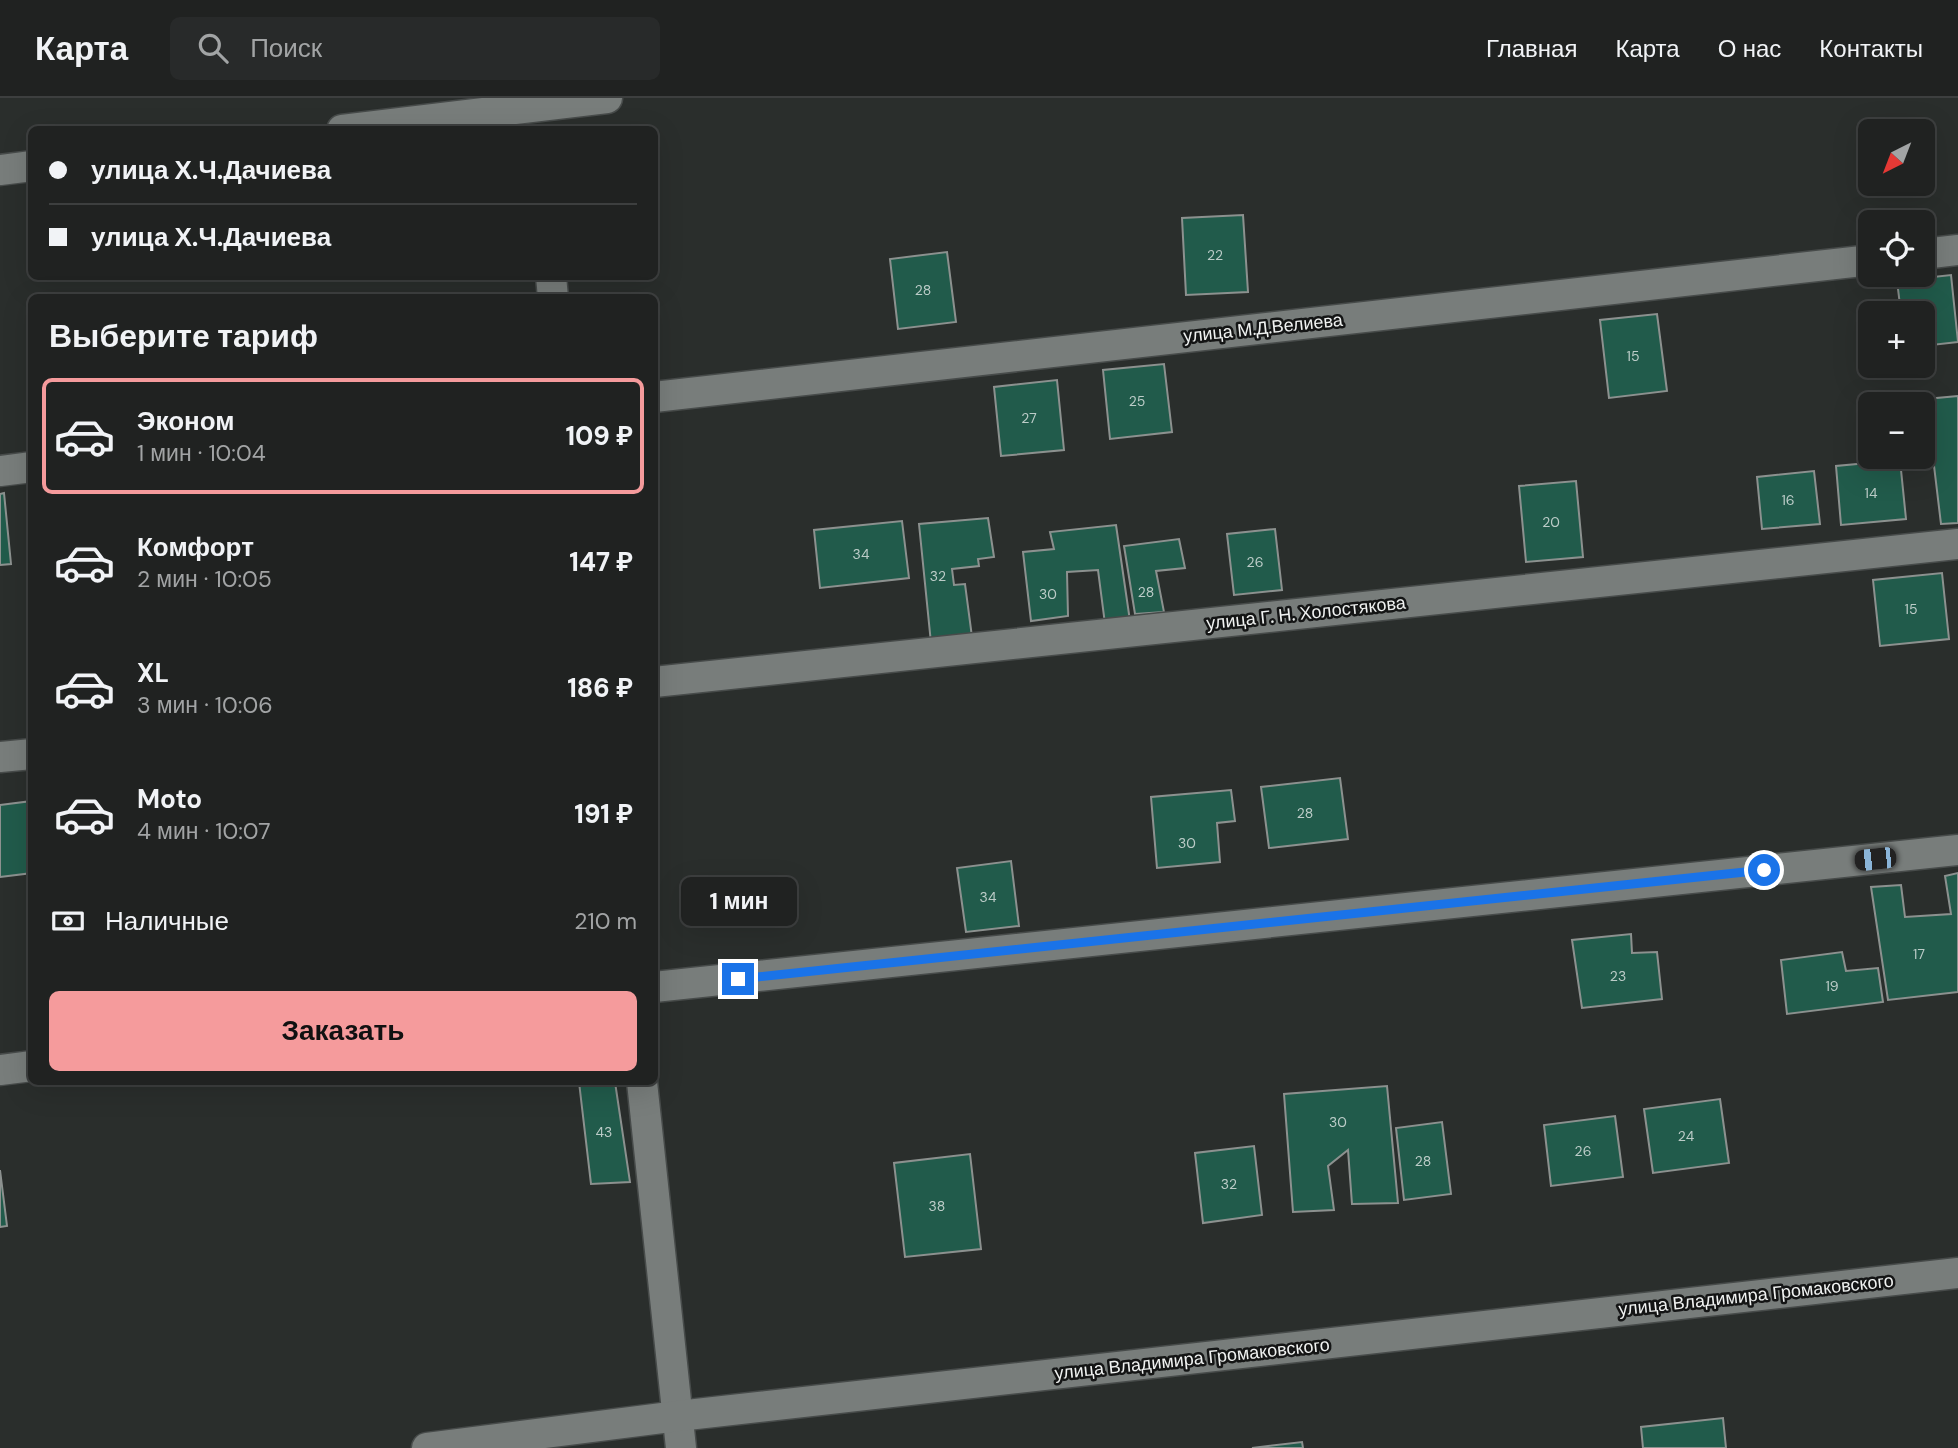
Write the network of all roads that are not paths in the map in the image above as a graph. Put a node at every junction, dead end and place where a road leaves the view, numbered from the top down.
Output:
1 (607, 98) edge
2 (532, 111) edge
3 (382, 126) edge
4 (28, 166) edge
5 (0, 170) edge
6 (1958, 250) edge
7 (1935, 253) edge
8 (1858, 261) edge
9 (658, 397) edge
10 (28, 468) edge
11 (0, 471) edge
12 (1958, 544) edge
13 (658, 682) edge
14 (28, 754) edge
15 (0, 757) edge
16 (1958, 850) edge
17 (658, 987) edge
18 (28, 1066) edge
19 (0, 1070) edge
20 (642, 1085) edge
21 (1958, 1273) edge
22 (678, 1416) junction
23 (427, 1448) edge
24 (681, 1448) edge

1 - 2 street
2 - 3 street
4 - 5 street
6 - 7 street
8 - 9 street, улица М.Д.Велиева
10 - 11 street
12 - 13 street, улица Г. Н. Холостякова
14 - 15 street
16 - 17 street
18 - 19 street
20 - 22 street
21 - 22 street, улица Владимира Громаковского
22 - 23 street, улица Владимира Громаковского
22 - 24 street

